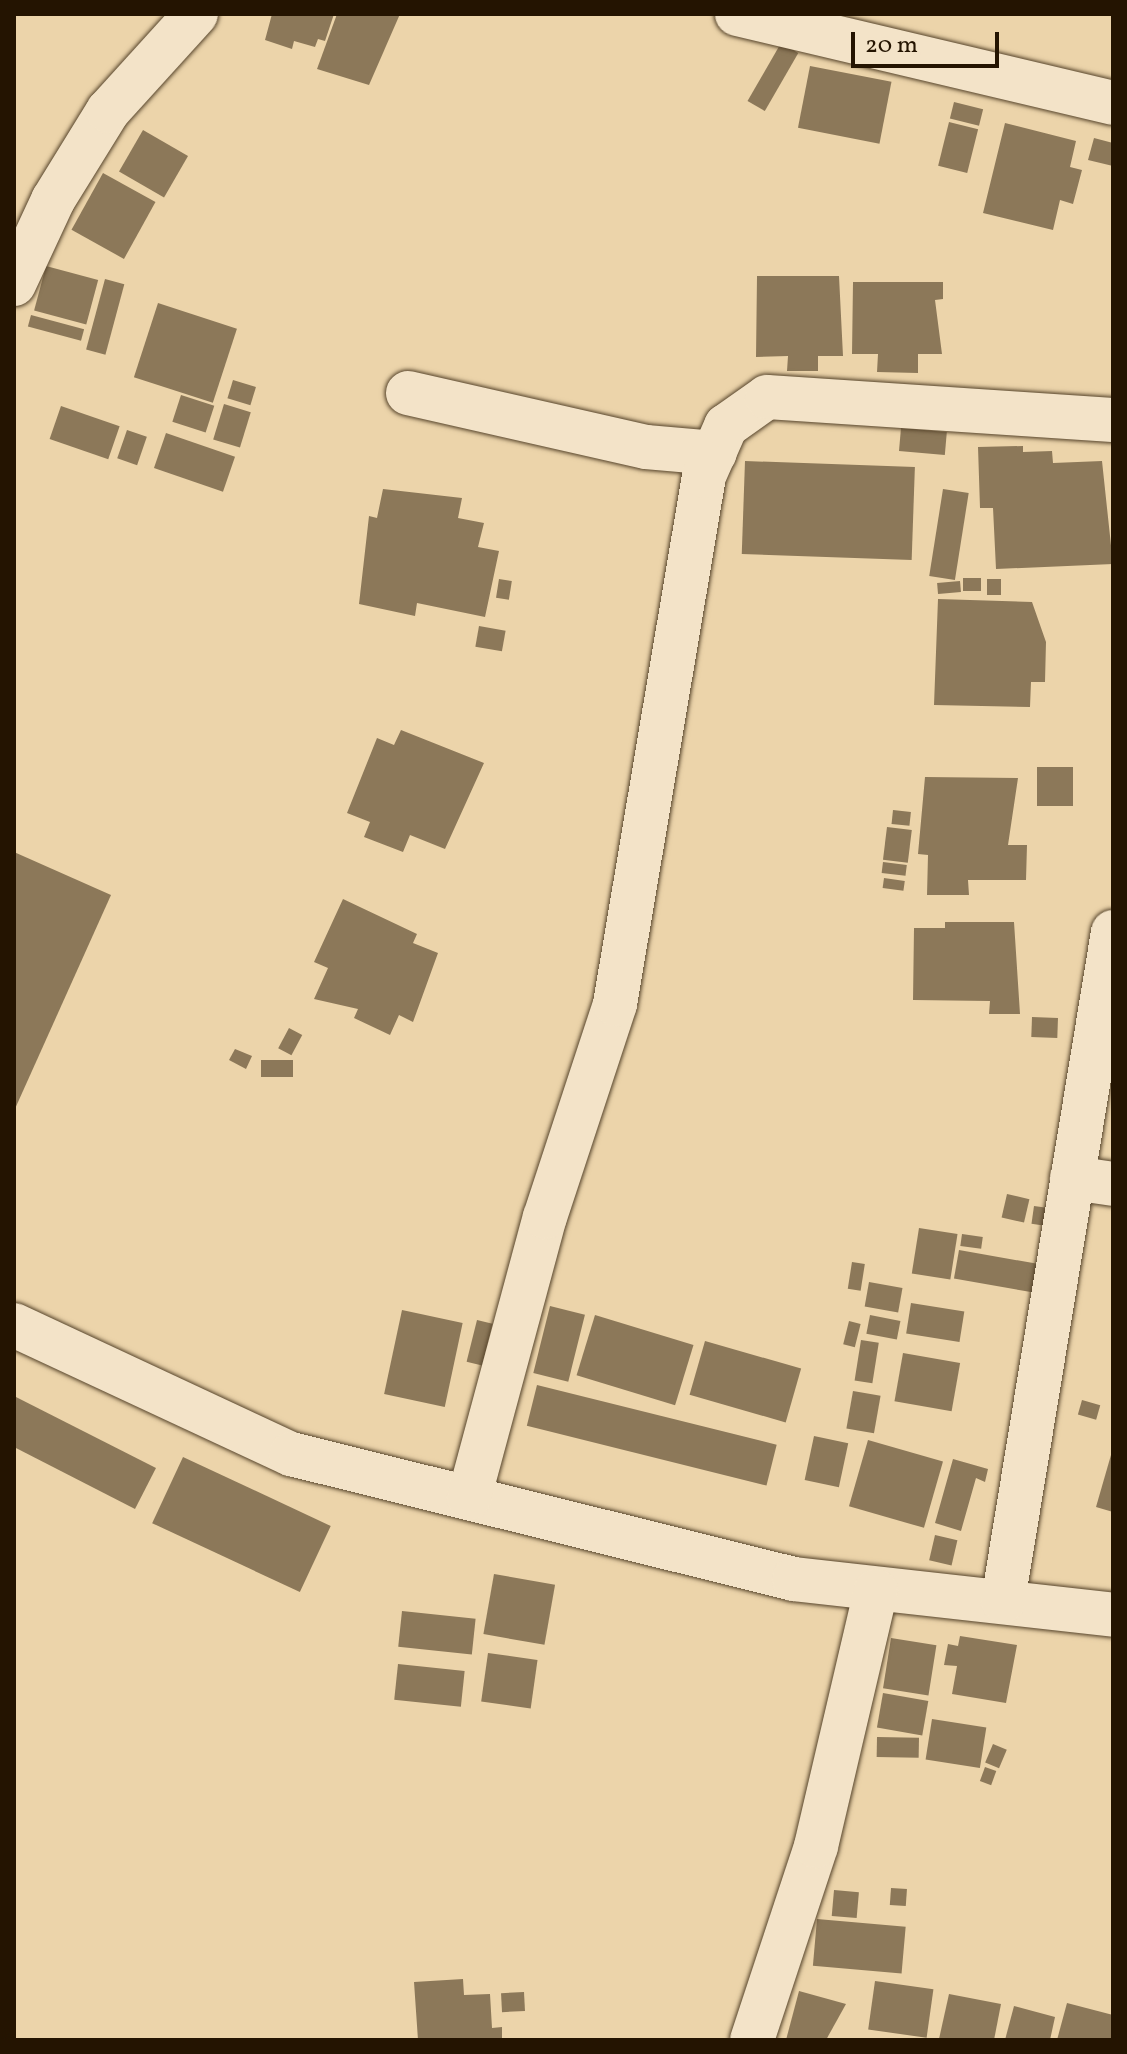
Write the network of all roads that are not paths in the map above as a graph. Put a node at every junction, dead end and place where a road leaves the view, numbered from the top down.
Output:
1 (196, 14) edge
2 (737, 14) edge
3 (1113, 103) edge
4 (14, 284) edge
5 (408, 393) dead end
6 (1113, 420) edge
7 (715, 453) junction
8 (1113, 932) edge
9 (1093, 1181) edge
10 (14, 1325) edge
11 (469, 1498) junction
12 (876, 1591) junction
13 (1003, 1601) junction
14 (1113, 1615) edge
15 (752, 2040) edge

1 - 4 street
2 - 3 street
5 - 7 street
6 - 7 street
7 - 11 street
8 - 9 street
9 - 13 street
10 - 11 street
11 - 12 street
12 - 13 street
12 - 15 street
13 - 14 street

